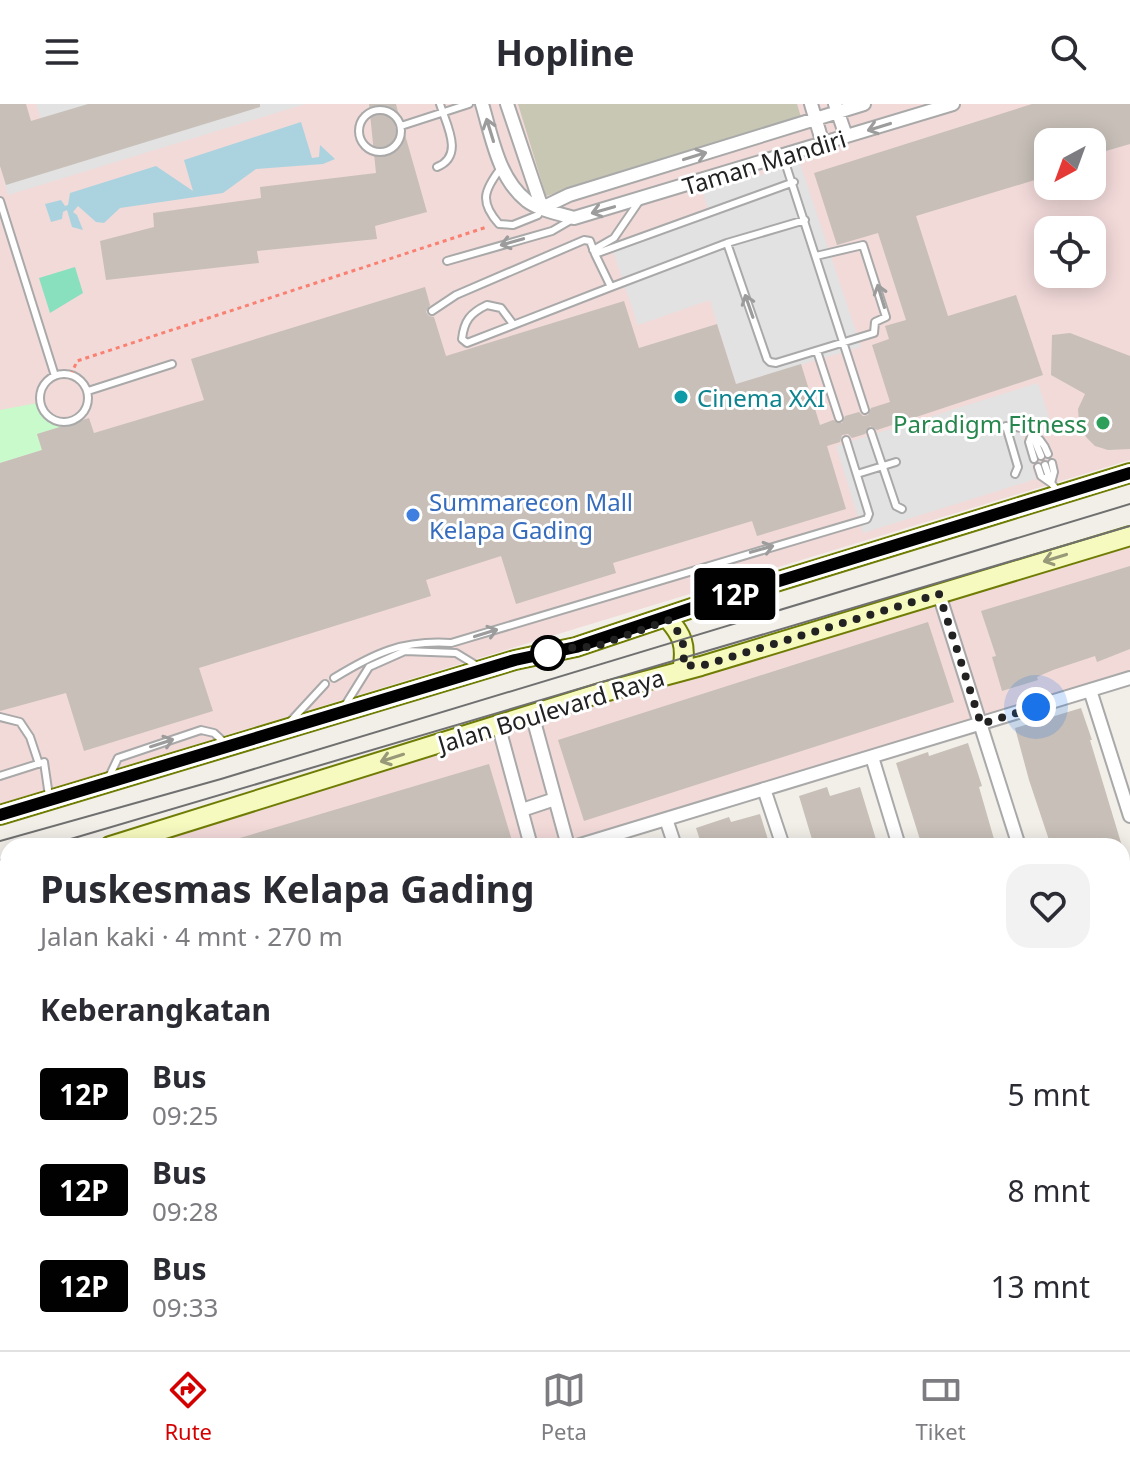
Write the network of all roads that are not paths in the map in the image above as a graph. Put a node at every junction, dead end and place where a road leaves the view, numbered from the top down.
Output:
1 (393, 104) edge
2 (440, 104) edge
3 (469, 104) edge
4 (482, 104) edge
5 (507, 104) edge
6 (811, 104) edge
7 (864, 104) edge
8 (953, 104) edge
9 (836, 108) edge
10 (375, 109) junction
11 (442, 113) junction
12 (816, 119) junction
13 (401, 126) junction
14 (846, 136) junction
15 (823, 144) junction
16 (783, 156) junction
17 (437, 167) dead end
18 (501, 168) junction
19 (794, 182) junction
20 (640, 200) junction
21 (0, 201) edge
22 (542, 208) junction
23 (574, 218) junction
24 (805, 220) junction
25 (727, 243) junction
26 (594, 252) junction
27 (816, 256) junction
28 (447, 261) dead end
29 (611, 287) junction
30 (432, 311) dead end
31 (513, 324) junction
32 (844, 343) junction
33 (817, 351) junction
34 (172, 364) dead end
35 (55, 376) junction
36 (88, 391) junction
37 (865, 410) dead end
38 (839, 418) dead end
39 (1006, 426) junction
40 (997, 428) dead end
41 (871, 432) dead end
42 (1032, 434) junction
43 (846, 440) dead end
44 (896, 462) dead end
45 (1045, 465) dead end
46 (882, 467) junction
47 (1130, 473) edge
48 (857, 474) junction
49 (1015, 474) dead end
50 (1058, 488) junction
51 (902, 509) dead end
52 (1130, 536) edge
53 (939, 594) junction
54 (688, 610) junction
55 (669, 620) junction
56 (451, 643) junction
57 (576, 647) junction
58 (456, 653) junction
59 (692, 665) junction
60 (485, 670) junction
61 (334, 678) dead end
62 (1130, 678) edge
63 (325, 684) dead end
64 (1090, 690) junction
65 (341, 714) junction
66 (532, 714) junction
67 (0, 717) edge
68 (498, 724) junction
69 (981, 724) junction
70 (281, 731) junction
71 (872, 757) junction
72 (39, 764) junction
73 (0, 776) edge
74 (764, 789) junction
75 (50, 799) junction
76 (555, 799) junction
77 (522, 810) junction
78 (0, 815) edge
79 (1130, 816) edge
80 (666, 819) junction
81 (135, 838) edge
82 (529, 838) edge
83 (566, 838) edge
84 (603, 838) edge
85 (672, 838) edge
86 (780, 838) edge
87 (897, 838) edge
88 (1017, 838) edge

1 - 10 lane
2 - 11 lane
3 - 11 lane
18 -> 4 street
5 - 22 street
6 - 12 street
7 - 9 street, Taman Mandiri
8 -> 14 street, Taman Mandiri
9 - 12 street, Taman Mandiri
9 - 14 street
10 - 13 lane
10 - 13 lane
11 - 13 lane
11 - 17 lane
12 - 15 street
22 -> 12 street, Taman Mandiri
14 - 15 street, Taman Mandiri
15 - 16 street, Taman Mandiri
16 - 19 lane
16 - 20 street, Taman Mandiri
18 - 22 street
18 - 22 lane
19 - 24 lane
19 - 26 lane
20 -> 23 street, Taman Mandiri
20 - 26 lane
21 - 35 lane
22 - 23 street
23 -> 28 lane
24 - 25 lane
24 - 27 lane
25 - 29 lane
33 -> 25 lane
26 - 29 lane
26 - 30 lane
27 - 32 lane
32 -> 27 lane
29 - 31 lane
31 - 31 lane
32 - 33 lane
32 - 37 lane
33 - 38 lane
34 - 36 lane
35 - 36 lane
35 - 36 lane
39 - 40 lane
39 - 42 lane
39 - 49 lane
41 - 46 lane
42 - 42 lane
43 - 48 lane
44 - 46 lane
45 - 50 lane
46 - 48 lane
46 - 51 lane
47 - 50 main road
56 -> 48 lane
50 - 54 main road
52 -> 53 main road, Jalan Boulevard Raya
53 - 59 main road, Jalan Boulevard Raya
53 - 69 street
54 - 55 main road
54 - 57 main road
55 - 57 main road
55 - 59 main road
56 - 58 lane
56 - 61 lane
57 - 60 main road
58 - 60 lane
58 - 65 lane
59 - 66 main road, Jalan Boulevard Raya
60 - 65 main road
62 - 64 street
63 - 70 lane
64 - 69 street
64 - 79 street
65 - 70 main road
66 - 68 main road, Jalan Boulevard Raya
66 - 76 street
67 - 72 lane
68 - 77 street
68 -> 81 main road, Jalan Boulevard Raya
69 - 71 street
69 - 88 street
75 -> 70 main road
71 - 74 street
71 - 87 street
72 - 73 lane
72 - 75 lane
74 - 80 street
74 - 86 street
75 - 78 main road
76 - 77 street
76 - 83 street
77 - 82 street
80 - 84 street
80 - 85 street

